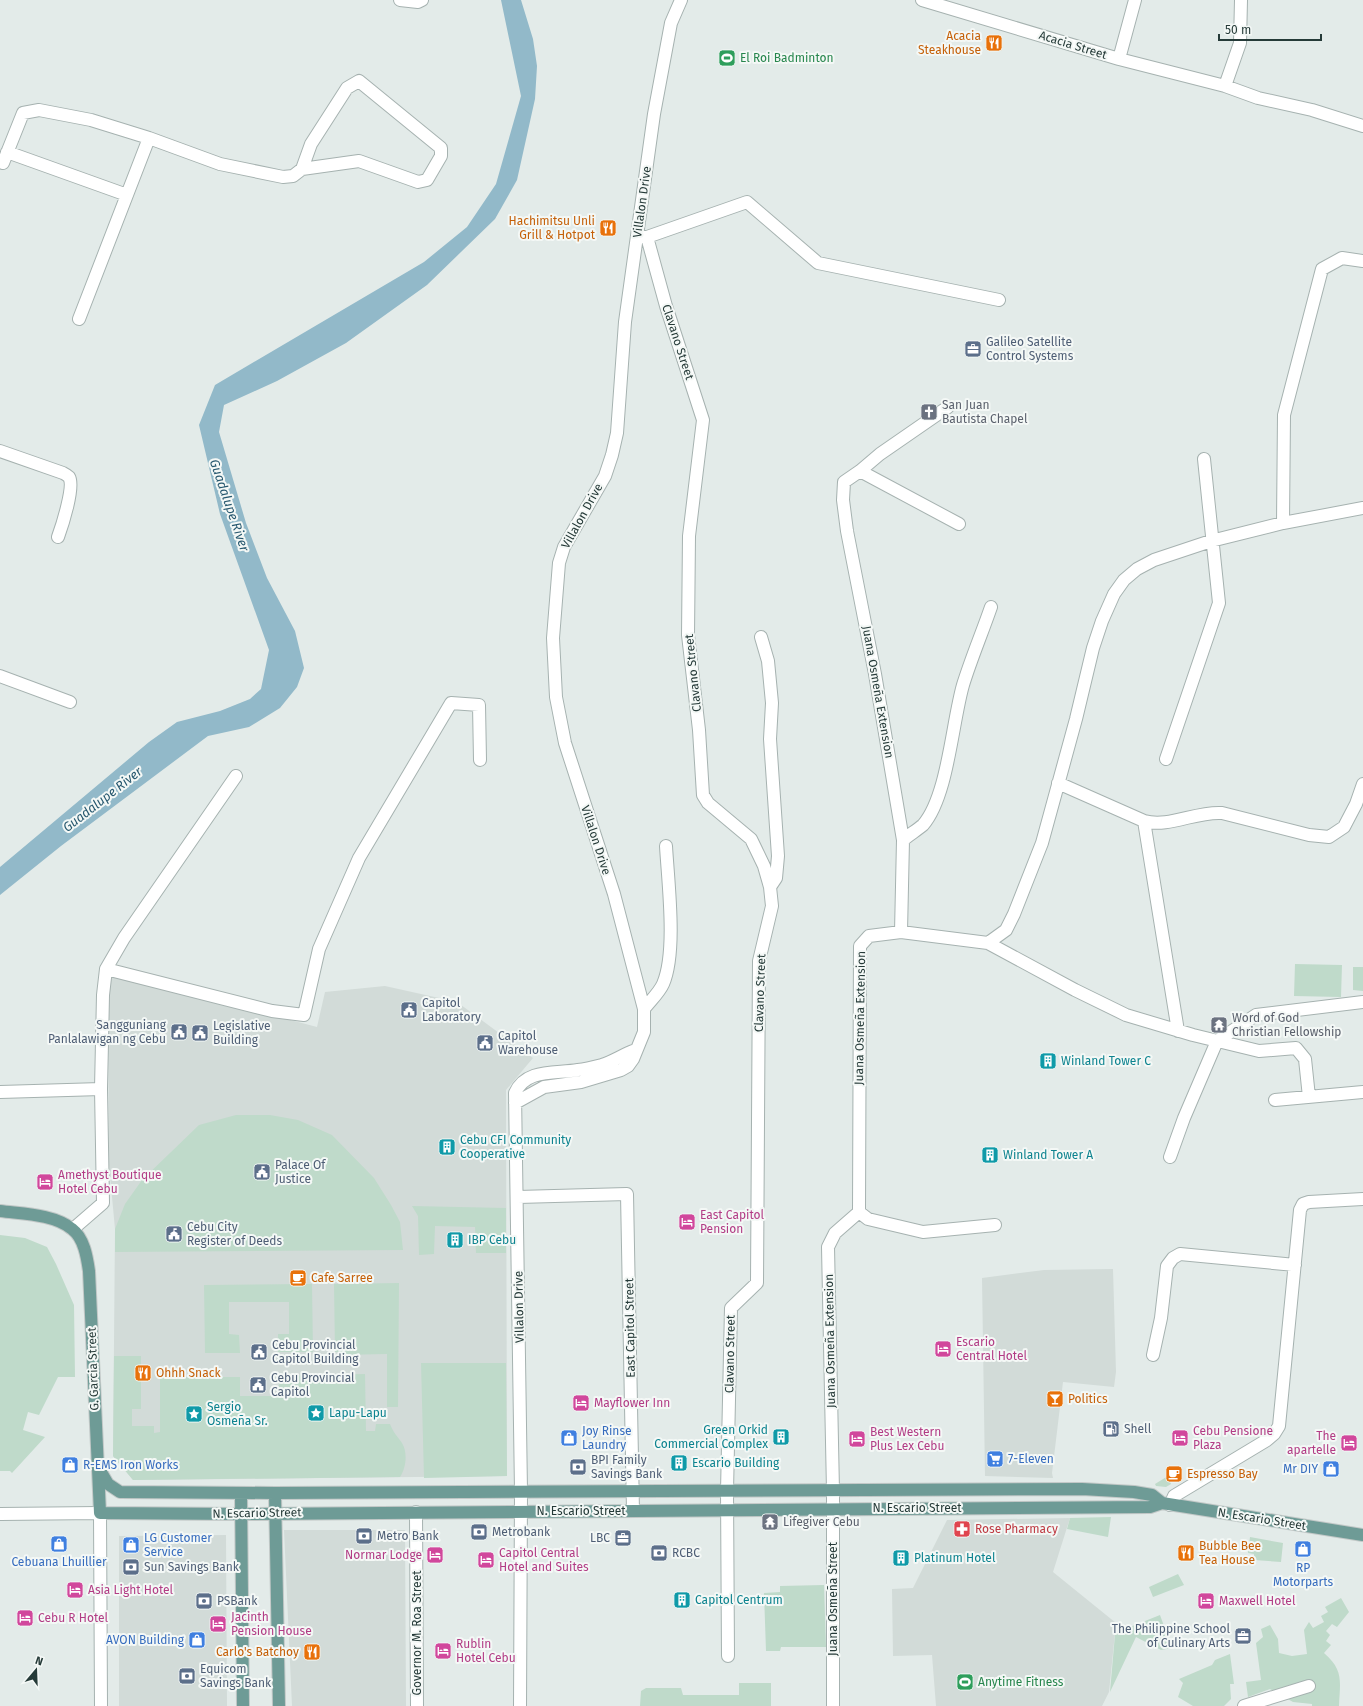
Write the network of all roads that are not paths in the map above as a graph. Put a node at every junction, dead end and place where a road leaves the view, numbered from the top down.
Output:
1 (400, 0) edge
2 (422, 0) edge
3 (681, 0) edge
4 (922, 0) edge
5 (1135, 0) edge
6 (1241, 0) edge
7 (1119, 59) junction
8 (1225, 86) junction
9 (1363, 126) edge
10 (149, 138) junction
11 (4, 157) edge
12 (302, 168) junction
13 (127, 195) junction
14 (642, 237) junction
15 (1363, 261) edge
16 (999, 300) dead end
17 (79, 319) dead end
18 (948, 407) dead end
19 (0, 451) edge
20 (1204, 459) dead end
21 (860, 471) junction
22 (1363, 508) edge
23 (1283, 523) junction
24 (959, 524) dead end
25 (58, 537) dead end
26 (1212, 541) junction
27 (991, 607) dead end
28 (761, 636) dead end
29 (0, 676) edge
30 (70, 702) dead end
31 (1166, 759) dead end
32 (480, 760) dead end
33 (236, 776) dead end
34 (1058, 783) junction
35 (1363, 784) edge
36 (1144, 821) junction
37 (903, 840) junction
38 (666, 846) dead end
39 (770, 887) junction
40 (901, 932) junction
41 (988, 943) junction
42 (106, 969) junction
43 (1363, 1002) edge
44 (644, 1009) junction
45 (1178, 1031) junction
46 (1217, 1041) junction
47 (101, 1089) junction
48 (0, 1092) edge
49 (1363, 1092) edge
50 (1309, 1097) junction
51 (1275, 1100) dead end
52 (1170, 1158) dead end
53 (518, 1196) junction
54 (1363, 1199) edge
55 (0, 1211) edge
56 (859, 1212) junction
57 (995, 1226) dead end
58 (73, 1229) junction
59 (1295, 1265) junction
60 (1153, 1355) dead end
61 (98, 1466) junction
62 (521, 1491) junction
63 (633, 1491) junction
64 (727, 1491) junction
65 (833, 1491) junction
66 (240, 1493) junction
67 (276, 1493) junction
68 (1166, 1504) junction
69 (833, 1509) junction
70 (727, 1510) junction
71 (633, 1511) junction
72 (416, 1512) junction
73 (521, 1512) junction
74 (100, 1513) junction
75 (276, 1513) junction
76 (0, 1514) edge
77 (241, 1514) junction
78 (1363, 1535) edge
79 (728, 1656) dead end
80 (1309, 1686) dead end
81 (101, 1706) edge
82 (243, 1706) edge
83 (279, 1706) edge
84 (417, 1706) edge
85 (520, 1706) edge
86 (833, 1706) edge
87 (1244, 1706) edge

1 - 2 street
3 - 14 street, Villalon Drive
4 - 7 street, Acacia Street
5 - 7 street
6 - 8 street
7 - 8 street, Acacia Street
8 - 9 street, Acacia Street
10 - 11 street
10 - 12 street
10 - 13 street
11 - 13 street
12 - 12 street
13 - 17 street
14 - 16 street
14 - 39 street, Clavano Street
14 - 44 street, Villalon Drive
15 - 23 street
18 - 21 street, Juana Osmeña Extension
19 - 25 street
20 - 26 street
21 - 24 street
21 - 37 street, Juana Osmeña Extension
22 - 23 street
23 - 26 street
26 - 31 street
26 - 34 street
27 - 37 street
28 - 39 street
29 - 30 street
32 - 42 street
33 - 42 street
34 - 36 street
34 - 41 street
35 - 36 street
36 - 45 street
37 - 40 street, Juana Osmeña Extension
38 - 44 street
39 - 64 street, Clavano Street
40 - 41 street
40 - 56 street, Juana Osmeña Extension
41 - 45 street
42 - 47 street
43 - 46 street
44 - 53 street, Villalon Drive
45 - 46 street
46 - 50 street
46 - 52 street
47 - 48 street
47 - 58 street
49 - 50 street
50 - 51 street
53 - 62 street, Villalon Drive
53 - 63 street, East Capitol Street
54 - 59 street
55 - 58 main road
56 - 57 street
56 - 65 street, Juana Osmeña Extension
58 - 61 main road, G. Garcia Street
59 - 60 street
59 - 68 street
61 - 66 main road, N. Escario Street
61 - 74 main road, G. Garcia Street
62 - 63 main road, N. Escario Street
62 - 67 main road, N. Escario Street
62 - 73 street, Villalon Drive
63 - 64 main road, N. Escario Street
63 - 71 street, East Capitol Street
64 - 65 main road, N. Escario Street
64 - 70 street, Clavano Street
65 - 68 main road, N. Escario Street
65 - 69 street, Juana Osmeña Street
66 - 67 main road, N. Escario Street
66 - 77 main road
67 - 75 main road
68 - 69 main road, N. Escario Street
68 - 78 main road, N. Escario Street
69 - 70 main road, N. Escario Street
69 - 86 street, Juana Osmeña Street
70 - 71 main road, N. Escario Street
70 - 79 street, Clavano Street
71 - 73 main road, N. Escario Street
72 - 73 main road, N. Escario Street
72 - 75 main road, N. Escario Street
72 - 84 street, Governor M. Roa Street
73 - 85 street, Villalon Drive
74 - 76 street, N. Escario Street
74 - 77 main road, N. Escario Street
74 - 81 street
75 - 77 main road, N. Escario Street
75 - 83 main road
77 - 82 main road
80 - 87 street

